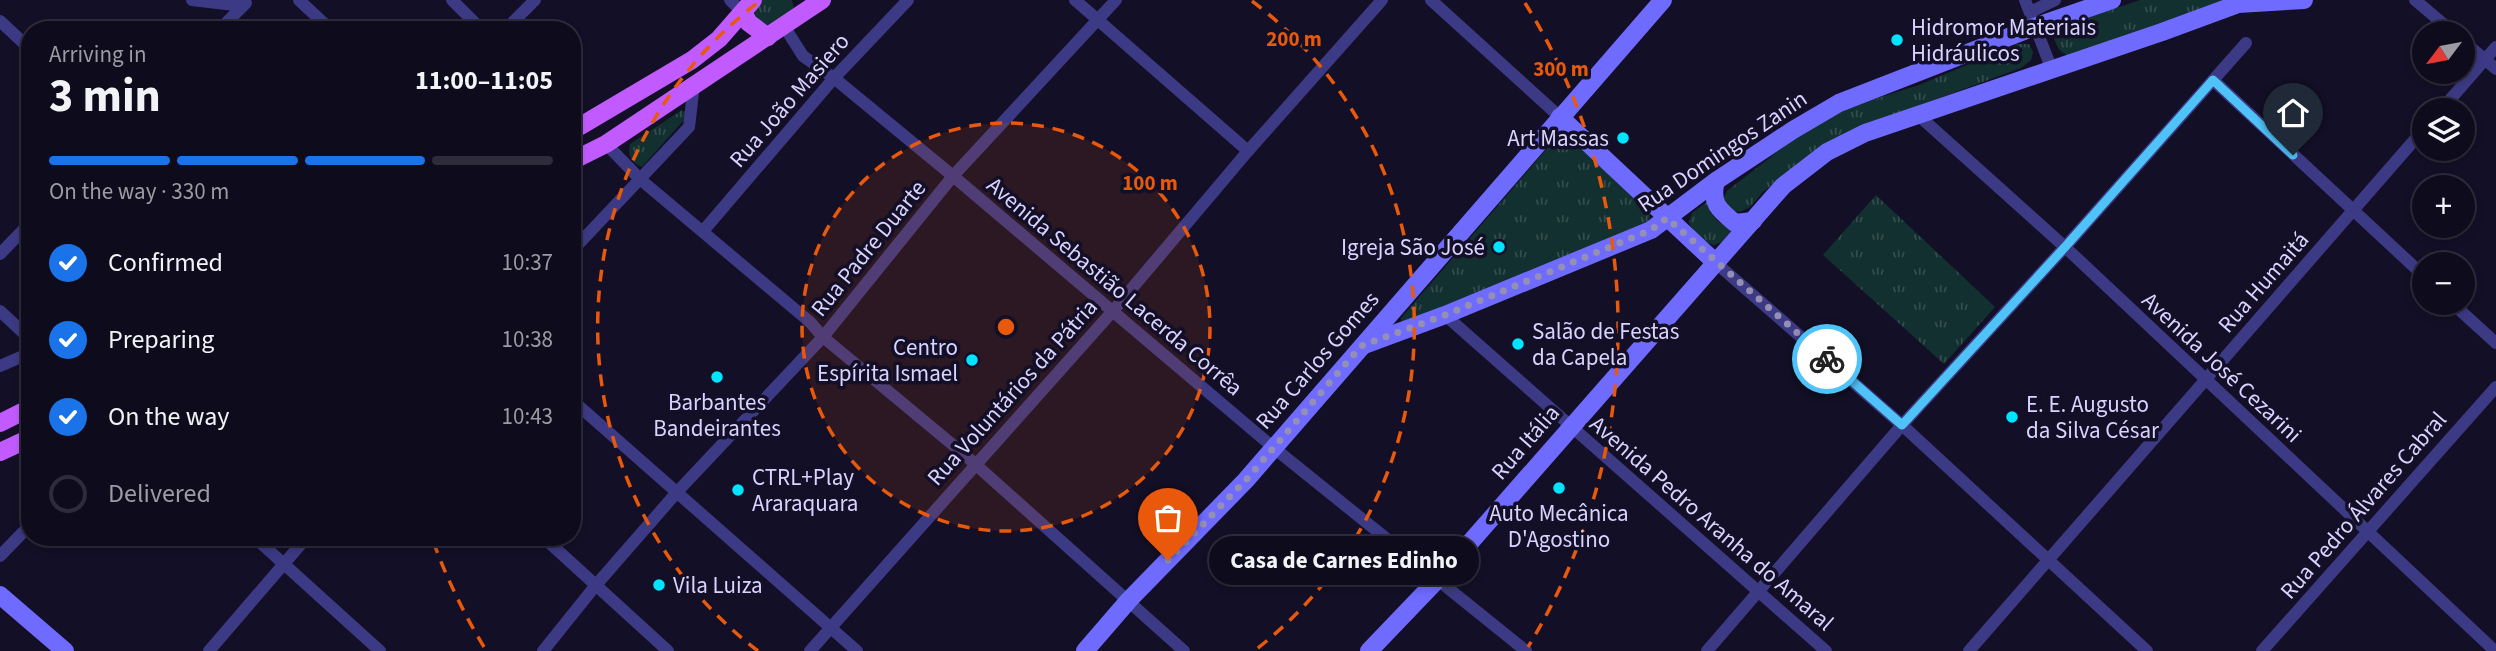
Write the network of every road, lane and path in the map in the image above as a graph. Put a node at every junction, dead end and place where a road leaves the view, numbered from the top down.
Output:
1 (192, 0) edge
2 (299, 0) edge
3 (452, 0) edge
4 (535, 0) edge
5 (822, 0) edge
6 (908, 0) edge
7 (1075, 0) edge
8 (1116, 0) edge
9 (1381, 0) edge
10 (1430, 0) edge
11 (1663, 0) edge
12 (2055, 0) edge
13 (2112, 0) edge
14 (2304, 0) edge
15 (2415, 0) edge
16 (246, 3) edge
17 (742, 4) edge
18 (805, 6) edge
19 (2030, 13) edge
20 (1100, 20) junction
21 (0, 21) edge
22 (228, 21) edge
23 (321, 21) edge
24 (473, 21) edge
25 (515, 21) edge
26 (2440, 21) edge
27 (784, 26) junction
28 (768, 37) junction
29 (21, 41) edge
30 (2246, 43) dead end
31 (2496, 47) edge
32 (2475, 51) edge
33 (2485, 59) junction
34 (2496, 69) edge
35 (2052, 70) junction
36 (834, 78) junction
37 (2213, 80) junction
38 (694, 84) junction
39 (2451, 98) edge
40 (1918, 115) junction
41 (1560, 117) junction
42 (581, 122) edge
43 (606, 144) junction
44 (2412, 144) edge
45 (1248, 150) junction
46 (581, 156) edge
47 (953, 176) junction
48 (642, 180) junction
49 (1716, 181) junction
50 (2353, 211) junction
51 (1667, 218) junction
52 (1753, 220) junction
53 (704, 230) junction
54 (21, 232) edge
55 (581, 242) edge
56 (2065, 247) junction
57 (0, 254) edge
58 (1716, 263) junction
59 (2412, 265) edge
60 (0, 311) edge
61 (1112, 312) junction
62 (1445, 315) junction
63 (2465, 315) edge
64 (21, 331) edge
65 (823, 337) junction
66 (2496, 343) edge
67 (1361, 346) junction
68 (21, 357) edge
69 (0, 366) edge
70 (2205, 381) junction
71 (2496, 387) edge
72 (581, 408) edge
73 (21, 412) edge
74 (0, 423) edge
75 (1902, 425) junction
76 (1571, 427) junction
77 (21, 442) edge
78 (1274, 448) junction
79 (0, 452) edge
80 (977, 465) junction
81 (678, 491) junction
82 (2367, 532) junction
83 (21, 534) edge
84 (264, 546) edge
85 (299, 546) edge
86 (552, 546) edge
87 (0, 556) edge
88 (2047, 560) junction
89 (284, 564) junction
90 (1438, 579) junction
91 (596, 585) junction
92 (1758, 592) junction
93 (0, 595) edge
94 (1129, 600) junction
95 (830, 626) junction
96 (65, 651) edge
97 (209, 651) edge
98 (380, 651) edge
99 (543, 651) edge
100 (668, 651) edge
101 (810, 651) edge
102 (857, 651) edge
103 (1085, 651) edge
104 (1184, 651) edge
105 (1369, 651) edge
106 (1526, 651) edge
107 (1707, 651) edge
108 (1826, 651) edge
109 (1969, 651) edge
110 (2147, 651) edge
111 (2262, 651) edge
112 (2495, 651) edge

1 - 16 street
2 - 23 street
3 - 24 street
4 - 25 street
5 - 18 main road
6 - 36 street, Rua João Masiero
7 - 20 street
8 - 20 street, Rua Padre Duarte
9 - 45 street, Rua Voluntários da Pátria
10 - 41 street
11 - 41 street, Rua Carlos Gomes
12 - 19 street
13 - 19 street, Rua Domingos Zanin
14 - 35 street
15 - 26 street
16 - 22 street
17 - 28 main road
17 - 42 main road
18 - 27 main road
19 - 35 street
19 - 49 street, Rua Domingos Zanin
20 - 45 street
20 - 47 street, Rua Padre Duarte
21 - 29 street
27 - 28 main road
27 - 36 street, Avenida Sebastião Lacerda Corrêa
28 - 38 main road
30 - 37 street
31 - 33 street
32 - 33 street
33 - 34 street
33 - 39 street
35 - 40 street
36 - 47 street, Avenida Sebastião Lacerda Corrêa
36 - 53 street, Rua João Masiero
37 - 50 street
37 - 56 street
38 - 43 main road
38 - 48 street
40 - 52 street
40 - 56 street, Avenida José Cezarini
41 - 51 street
41 - 67 street, Rua Carlos Gomes
43 - 46 main road
43 - 48 street
44 - 50 street, Rua Humaitá
45 - 61 street, Rua Voluntários da Pátria
47 - 61 street, Avenida Sebastião Lacerda Corrêa
47 - 65 street, Rua Padre Duarte
48 - 53 street
48 - 55 street
49 - 51 street, Rua Domingos Zanin
49 - 52 street
50 - 59 street
50 - 70 street, Rua Humaitá
51 - 58 street
51 - 62 street, Rua Domingos Zanin
52 - 58 street
53 - 65 street
54 - 57 street
56 - 70 street, Avenida José Cezarini
56 - 75 street
58 - 75 street
58 - 76 street, Rua Itália
60 - 64 street
61 - 78 street, Avenida Sebastião Lacerda Corrêa
61 - 80 street, Rua Voluntários da Pátria
62 - 67 street, Rua Domingos Zanin
62 - 76 street, Avenida Pedro Aranha do Amaral
63 - 66 street
65 - 80 street
65 - 81 street, Rua Padre Duarte
67 - 78 street, Rua Carlos Gomes
68 - 69 street
70 - 82 street, Avenida José Cezarini
70 - 88 street, Rua Humaitá
71 - 82 street, Rua Pedro Álvares Cabral
72 - 81 street
73 - 74 main road
75 - 88 street
75 - 92 street
76 - 90 street, Rua Itália
76 - 92 street, Avenida Pedro Aranha do Amaral
77 - 79 main road
78 - 90 street, Avenida Sebastião Lacerda Corrêa
78 - 94 street, Rua Carlos Gomes
80 - 94 street
80 - 95 street, Rua Voluntários da Pátria
81 - 91 street, Rua Padre Duarte
81 - 95 street
82 - 111 street, Rua Pedro Álvares Cabral
82 - 112 street, Avenida José Cezarini
83 - 87 street
84 - 89 street
85 - 89 street
86 - 91 street
88 - 109 street, Rua Humaitá
88 - 110 street
89 - 97 street
89 - 98 street
90 - 105 street, Rua Itália
90 - 106 street, Avenida Sebastião Lacerda Corrêa
91 - 99 street, Rua Padre Duarte
91 - 100 street
92 - 107 street
92 - 108 street, Avenida Pedro Aranha do Amaral
93 - 96 street
94 - 103 street, Rua Carlos Gomes
94 - 104 street
95 - 101 street, Rua Voluntários da Pátria
95 - 102 street

